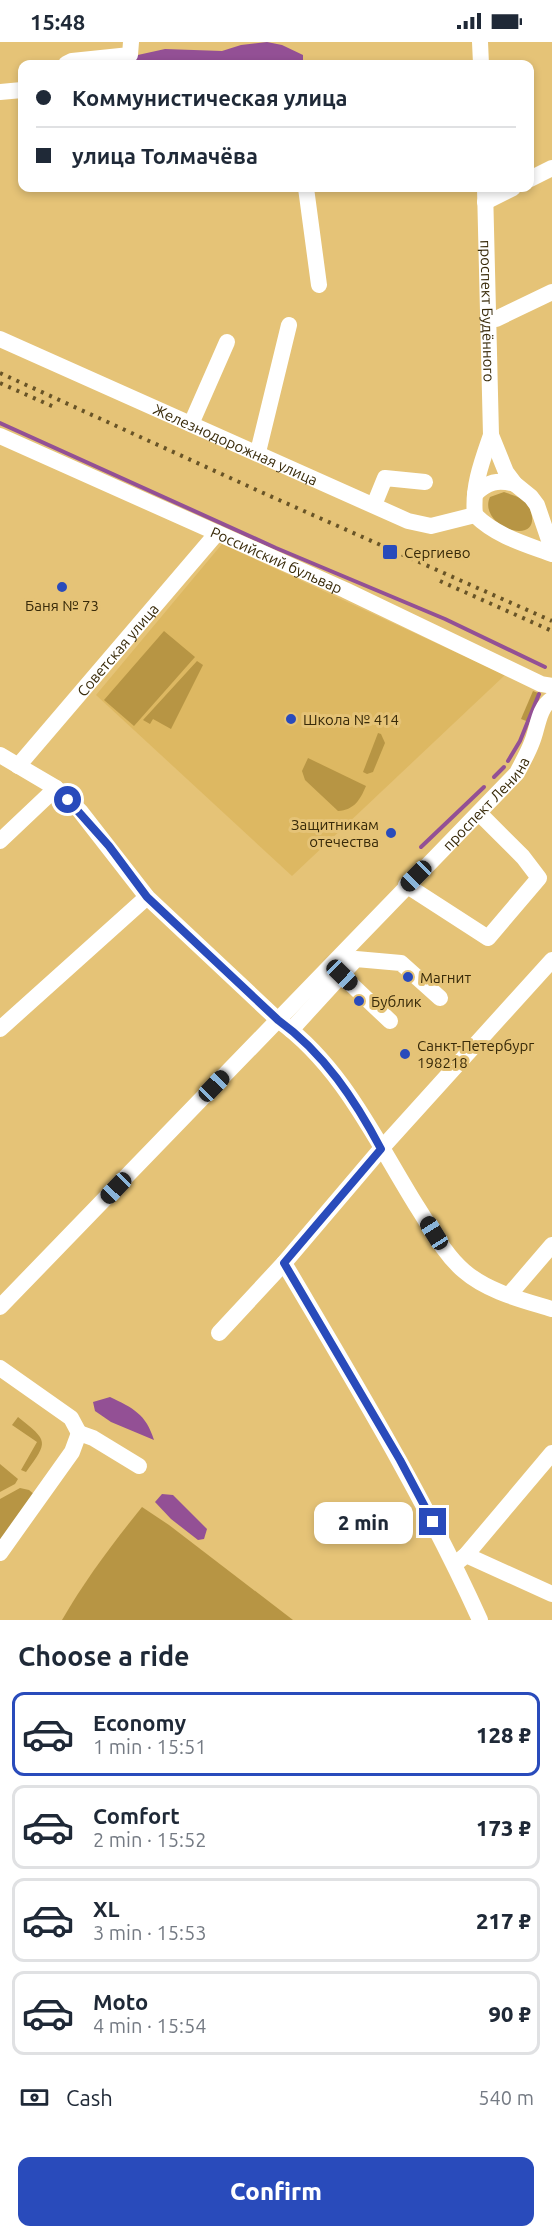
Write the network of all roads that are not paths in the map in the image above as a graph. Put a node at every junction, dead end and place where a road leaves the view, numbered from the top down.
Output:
1 (130, 42) edge
2 (480, 42) edge
3 (82, 60) edge
4 (481, 60) edge
5 (18, 90) edge
6 (0, 92) edge
7 (552, 168) edge
8 (534, 177) edge
9 (307, 192) edge
10 (485, 195) edge
11 (319, 285) dead end
12 (552, 292) edge
13 (489, 319) junction
14 (289, 325) dead end
15 (0, 339) edge
16 (227, 342) dead end
17 (191, 424) junction
18 (491, 435) junction
19 (0, 436) edge
20 (258, 452) junction
21 (425, 482) dead end
22 (515, 484) junction
23 (475, 494) junction
24 (375, 506) junction
25 (475, 515) junction
26 (541, 519) junction
27 (217, 533) junction
28 (516, 540) junction
29 (552, 549) edge
30 (552, 554) edge
31 (552, 686) edge
32 (552, 699) edge
33 (0, 755) edge
34 (18, 766) junction
35 (56, 788) junction
36 (479, 813) junction
37 (0, 841) edge
38 (406, 885) junction
39 (147, 897) junction
40 (552, 960) edge
41 (336, 970) junction
42 (440, 998) dead end
43 (390, 1021) dead end
44 (284, 1025) junction
45 (0, 1029) edge
46 (381, 1149) junction
47 (552, 1245) edge
48 (284, 1263) junction
49 (509, 1295) junction
50 (0, 1308) edge
51 (552, 1309) edge
52 (219, 1334) dead end
53 (0, 1368) edge
54 (79, 1433) junction
55 (552, 1453) edge
56 (139, 1466) dead end
57 (0, 1553) edge
58 (460, 1560) junction
59 (552, 1594) edge
60 (480, 1620) edge

1 - 3 street
2 - 4 street
5 - 6 street
7 - 8 street
9 - 11 street
10 - 13 street, проспект Будённого
12 - 13 street
13 - 18 street, проспект Будённого
14 - 20 street
15 - 17 street, Железнодорожная улица
16 - 17 street
17 - 20 street, Железнодорожная улица
18 - 22 street, проспект Будённого
18 - 23 street, проспект Будённого
19 - 27 street, Российский бульвар
20 - 24 street, Железнодорожная улица
21 - 24 street
22 - 23 street
22 - 26 street
23 - 25 street
24 - 25 street, Железнодорожная улица
25 - 28 street
26 - 28 street
26 - 29 street
27 - 31 street, Российский бульвар
27 - 34 street, Советская улица
28 - 30 street
32 - 36 street, проспект Ленина
33 - 34 street
34 - 35 street
35 - 37 street
35 - 39 street
36 - 38 street, проспект Ленина
36 - 38 street
38 - 41 street, проспект Ленина
39 - 44 street
39 - 45 street
40 - 46 street
41 - 42 street
41 - 43 street
41 - 44 street, проспект Ленина
44 - 46 street
44 - 50 street, проспект Ленина
46 - 48 street
46 - 49 street
47 - 49 street
48 - 52 street
48 - 58 street
49 - 51 street
53 - 54 street
54 - 56 street
54 - 57 street
55 - 58 street
58 - 59 street
58 - 60 street

